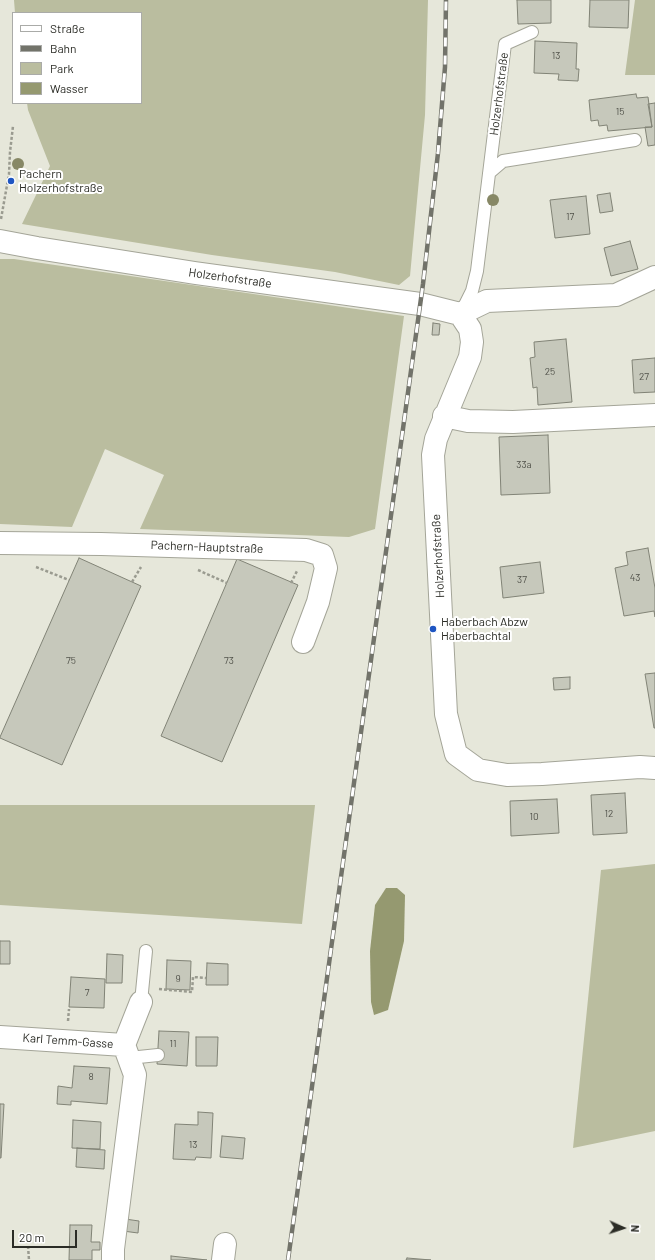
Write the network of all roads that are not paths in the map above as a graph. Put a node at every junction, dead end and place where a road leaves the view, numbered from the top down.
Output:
1 (532, 32) dead end
2 (635, 140) dead end
3 (489, 173) junction
4 (1, 231) edge
5 (655, 278) edge
6 (460, 314) junction
7 (444, 416) junction
8 (655, 416) edge
9 (0, 543) edge
10 (303, 642) dead end
11 (655, 768) edge
12 (146, 951) dead end
13 (142, 1002) joint
14 (0, 1037) edge
15 (126, 1051) junction
16 (158, 1056) dead end
17 (113, 1260) edge

1 - 3 lane, Holzerhofstraße
2 - 3 lane
3 - 6 lane, Holzerhofstraße
4 - 6 street, Holzerhofstraße
5 - 6 street
6 - 7 street, Holzerhofstraße
7 - 8 street
7 - 11 street, Holzerhofstraße
9 - 10 street, Pachern-Hauptstraße
12 - 13 lane
13 - 15 street
14 - 15 street, Karl Temm-Gasse
15 - 16 lane
15 - 17 street, Karl Temm-Gasse

